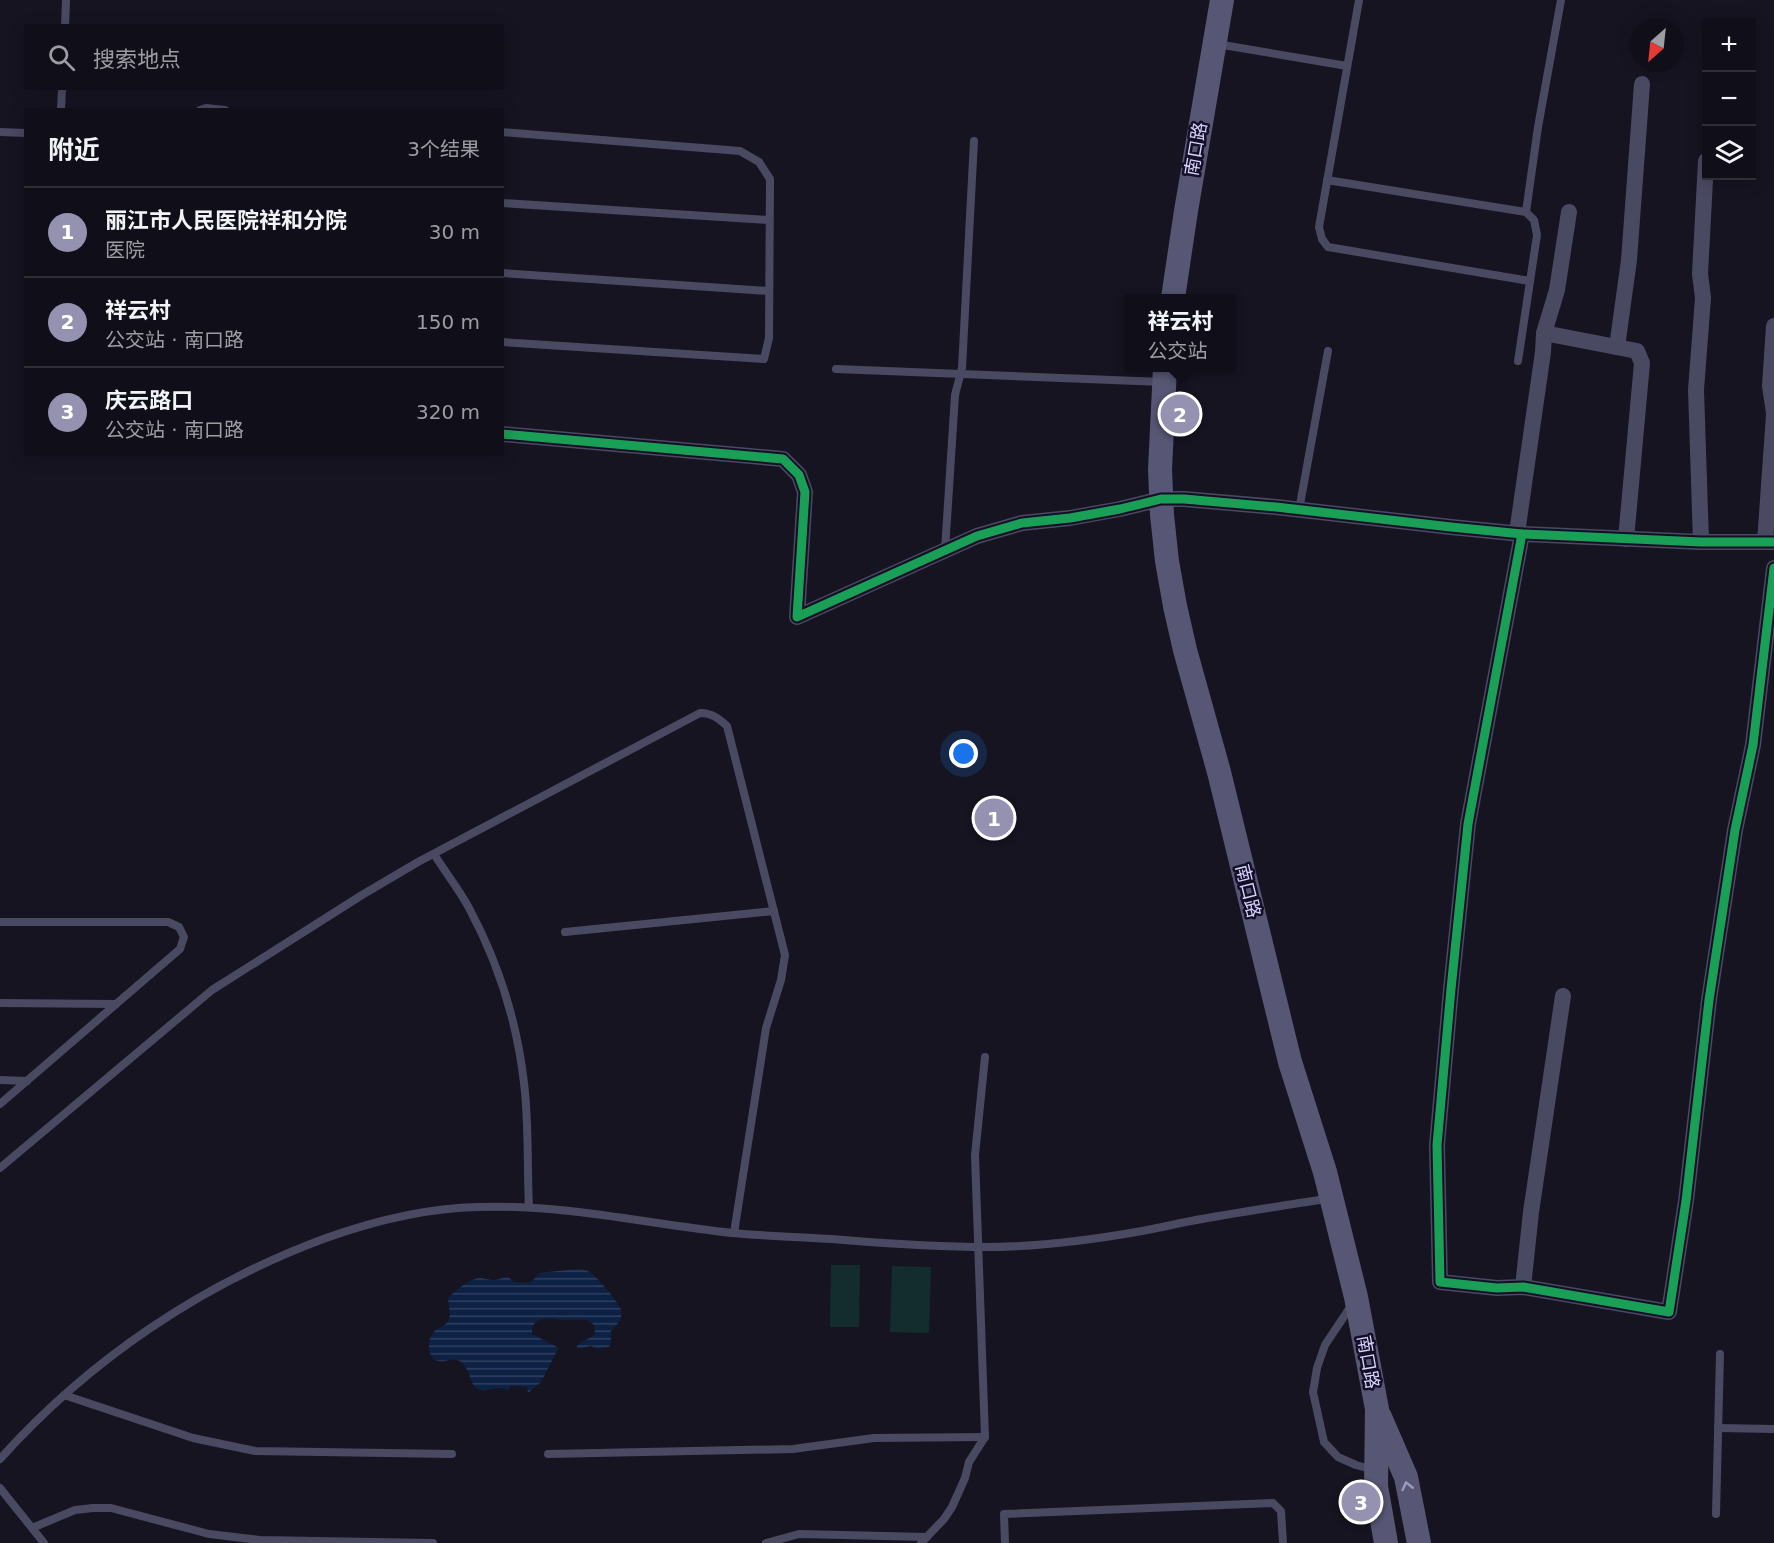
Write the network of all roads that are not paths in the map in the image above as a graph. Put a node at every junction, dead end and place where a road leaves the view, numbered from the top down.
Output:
1 (66, 0) edge
2 (1222, 0) edge
3 (1359, 0) edge
4 (1561, 0) edge
5 (65, 24) edge
6 (1214, 43) junction
7 (1347, 66) junction
8 (1642, 84) dead end
9 (62, 90) edge
10 (62, 108) edge
11 (0, 132) edge
12 (504, 132) edge
13 (24, 133) edge
14 (974, 141) dead end
15 (1327, 180) junction
16 (1706, 180) edge
17 (504, 203) edge
18 (1526, 212) junction
19 (1569, 212) dead end
20 (770, 220) junction
21 (504, 273) edge
22 (1530, 281) junction
23 (769, 291) junction
24 (1174, 294) edge
25 (1774, 326) edge
26 (1544, 333) junction
27 (504, 342) edge
28 (1617, 347) junction
29 (1328, 351) dead end
30 (1518, 360) dead end
31 (836, 369) dead end
32 (960, 374) junction
33 (1164, 375) edge
34 (1774, 414) edge
35 (504, 434) edge
36 (1161, 499) junction
37 (1299, 510) junction
38 (1520, 533) junction
39 (1626, 539) junction
40 (1701, 542) junction
41 (1770, 542) edge
42 (945, 550) junction
43 (1774, 568) edge
44 (434, 854) junction
45 (774, 911) junction
46 (0, 922) edge
47 (565, 932) dead end
48 (1563, 996) dead end
49 (0, 1003) edge
50 (116, 1004) junction
51 (985, 1057) dead end
52 (0, 1080) edge
53 (27, 1081) junction
54 (0, 1104) edge
55 (0, 1168) edge
56 (1332, 1198) junction
57 (529, 1207) junction
58 (734, 1233) junction
59 (978, 1247) junction
60 (1523, 1287) junction
61 (1356, 1297) junction
62 (1720, 1354) dead end
63 (64, 1395) junction
64 (1377, 1409) junction
65 (1718, 1428) junction
66 (1774, 1430) edge
67 (985, 1437) junction
68 (452, 1454) dead end
69 (548, 1454) dead end
70 (0, 1459) edge
71 (1376, 1471) junction
72 (0, 1488) edge
73 (1716, 1514) dead end
74 (32, 1528) junction
75 (924, 1540) edge
76 (44, 1543) edge
77 (433, 1543) edge
78 (766, 1543) edge
79 (1005, 1543) edge
80 (1282, 1543) edge
81 (1386, 1543) edge
82 (1419, 1543) edge

1 - 5 lane
2 - 6 main road, 南口路
3 - 7 lane
4 - 18 lane
6 - 7 lane
6 - 24 main road, 南口路
7 - 15 lane
8 - 28 street
9 - 10 lane
11 - 13 lane
12 - 20 lane
14 - 32 lane
15 - 18 lane
15 - 22 lane
16 - 40 street
17 - 20 lane
18 - 22 lane
19 - 26 street
20 - 23 lane
21 - 23 lane
22 - 30 lane
23 - 27 lane
25 - 34 street
26 - 28 street
26 - 38 street
28 - 39 street
29 - 37 lane
31 - 32 lane
32 - 33 lane
32 - 42 lane
33 - 36 main road, 南口路
34 - 41 street
35 - 42 street
36 - 37 street
36 - 42 street
36 - 56 main road, 南口路
37 - 38 street
38 - 39 street
38 - 60 street
39 - 40 street
40 - 41 street
43 - 60 street
44 - 45 lane
44 - 55 lane
44 - 57 lane
45 - 47 lane
45 - 58 lane
46 - 50 lane
48 - 60 street
49 - 50 lane
50 - 53 lane
51 - 59 lane
52 - 53 lane
53 - 54 lane
56 - 59 lane
56 - 61 main road, 南口路
57 - 58 lane
57 - 63 lane
58 - 59 lane
59 - 67 lane
61 - 64 main road, 南口路
61 - 71 lane
62 - 65 lane
63 - 68 lane
63 - 70 lane
64 - 71 main road, 南口路
82 -> 64 main road, 南口路
65 - 66 lane
65 - 73 lane
67 - 69 lane
67 - 75 lane
71 - 81 main road, 南口路
72 - 74 lane
74 - 76 lane
74 - 77 lane
75 - 78 lane
79 - 80 lane

